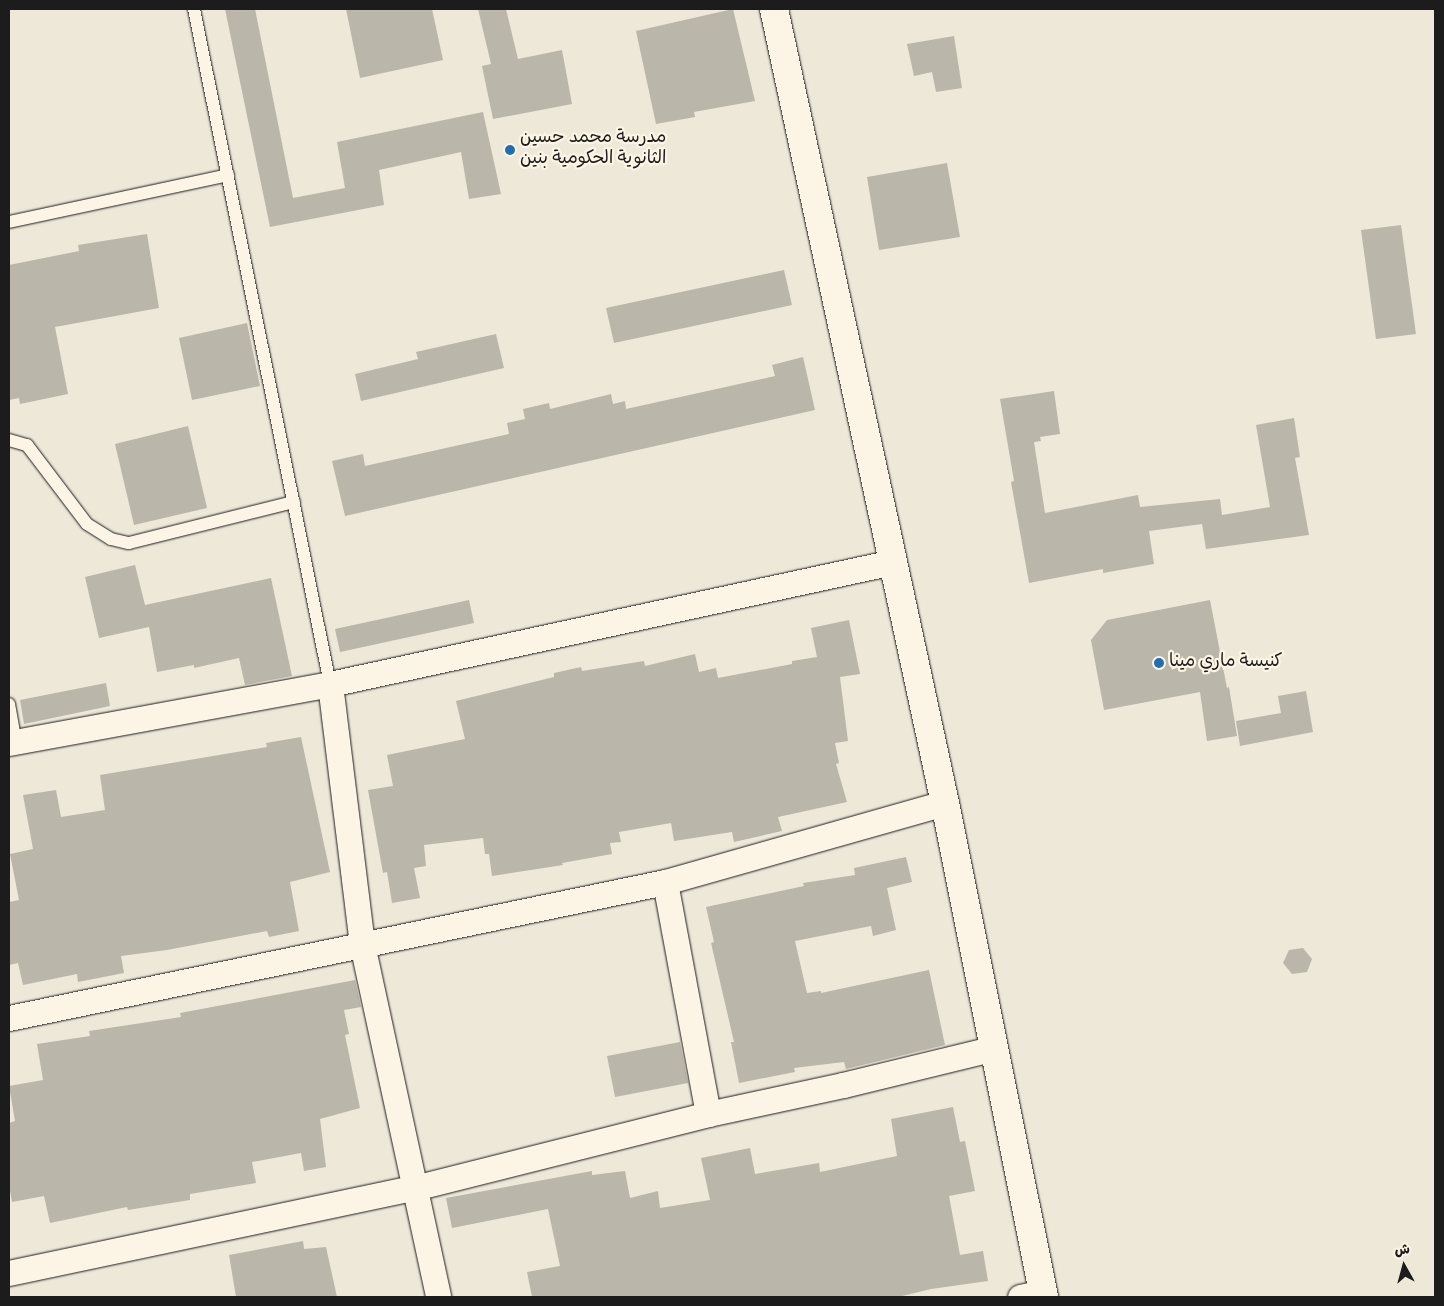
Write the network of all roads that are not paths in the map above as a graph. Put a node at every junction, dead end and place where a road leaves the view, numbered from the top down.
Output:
1 (194, 9) edge
2 (774, 9) edge
3 (228, 175) junction
4 (9, 222) edge
5 (9, 440) edge
6 (294, 502) junction
7 (894, 562) junction
8 (330, 684) junction
9 (9, 704) edge
10 (13, 742) edge
11 (945, 803) junction
12 (665, 882) junction
13 (362, 944) junction
14 (9, 1018) edge
15 (995, 1048) junction
16 (708, 1114) junction
17 (414, 1188) junction
18 (9, 1273) edge
19 (1036, 1295) edge
20 (438, 1297) edge

1 - 3 lane
2 - 7 street
3 - 4 lane
3 - 6 lane
5 - 6 lane
6 - 8 lane
7 - 8 street
7 - 11 street
8 - 10 street
8 - 13 street
9 - 10 lane
11 - 12 street
11 - 15 street
12 - 13 street
12 - 16 street
13 - 14 street
13 - 17 street
15 - 16 street
15 - 19 street
16 - 17 street
17 - 18 street
17 - 20 street

